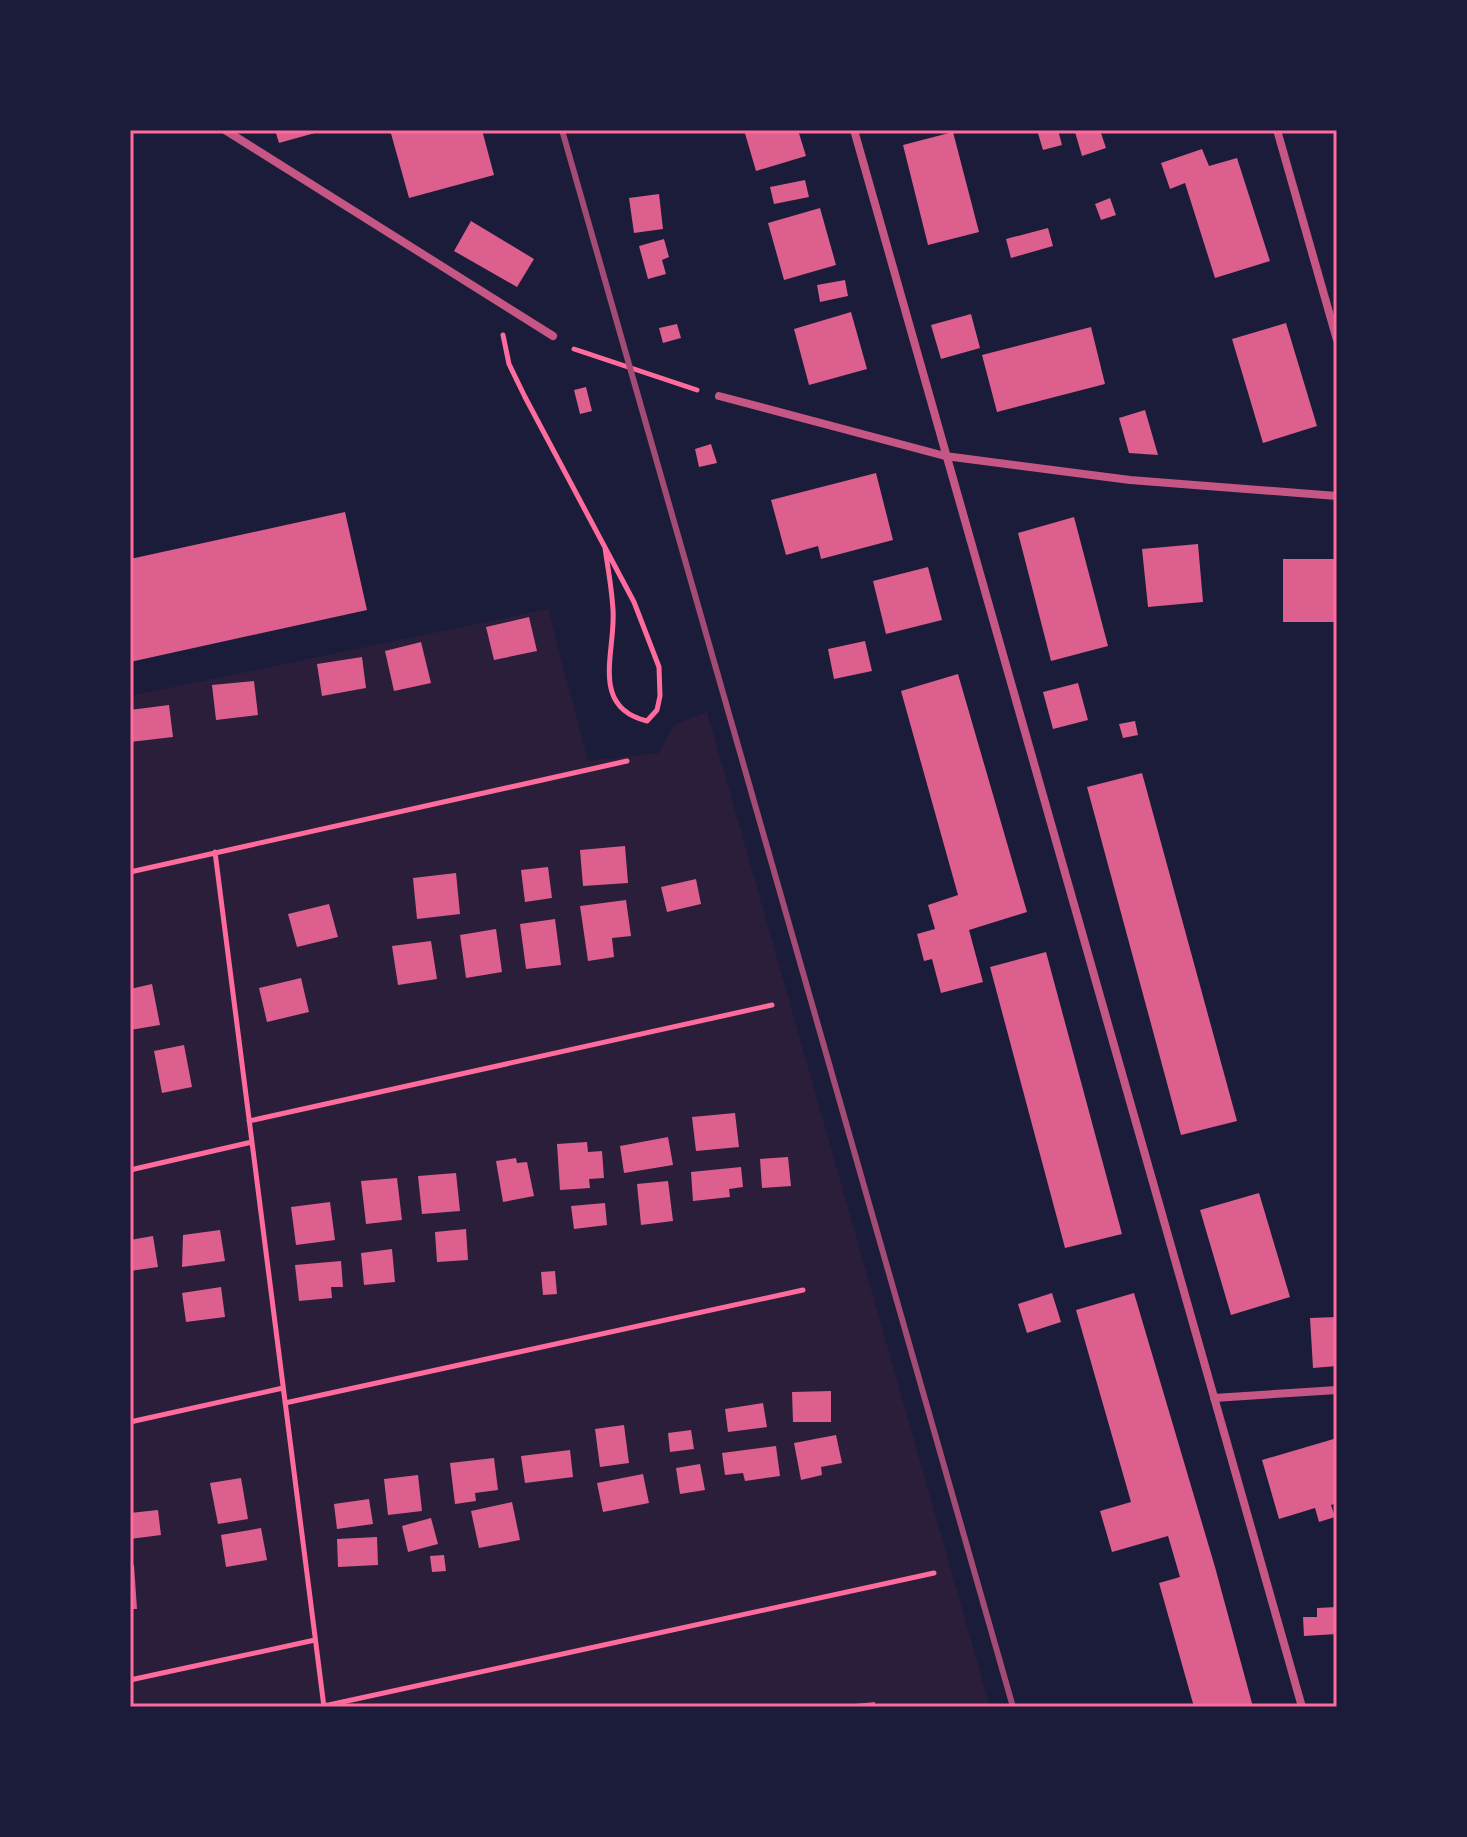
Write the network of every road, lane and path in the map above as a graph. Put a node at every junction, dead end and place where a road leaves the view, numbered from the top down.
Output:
1 (225, 130) edge
2 (854, 130) edge
3 (1277, 130) edge
4 (507, 307) junction
5 (553, 336) joint
6 (1337, 340) edge
7 (719, 396) joint
8 (945, 456) junction
9 (1337, 496) edge
10 (605, 548) junction
11 (627, 761) dead end
12 (215, 852) junction
13 (130, 872) edge
14 (772, 1005) dead end
15 (249, 1121) junction
16 (252, 1142) junction
17 (130, 1170) edge
18 (803, 1290) dead end
19 (283, 1388) junction
20 (1337, 1390) edge
21 (1214, 1398) junction
22 (285, 1403) junction
23 (130, 1422) edge
24 (934, 1573) dead end
25 (315, 1640) junction
26 (130, 1680) edge
27 (324, 1707) edge
28 (1302, 1707) edge

1 - 4 street
2 - 8 street
3 - 6 street
4 - 5 street
4 - 10 path
5 - 7 path
7 - 8 street
8 - 9 street
8 - 21 street
10 - 10 path
11 - 12 path
12 - 13 path
12 - 15 path
14 - 15 path
15 - 16 path
16 - 17 path
16 - 19 path
18 - 22 path
19 - 22 path
19 - 23 path
20 - 21 street
21 - 28 street
22 - 25 path
24 - 27 path
25 - 26 path
25 - 27 path

